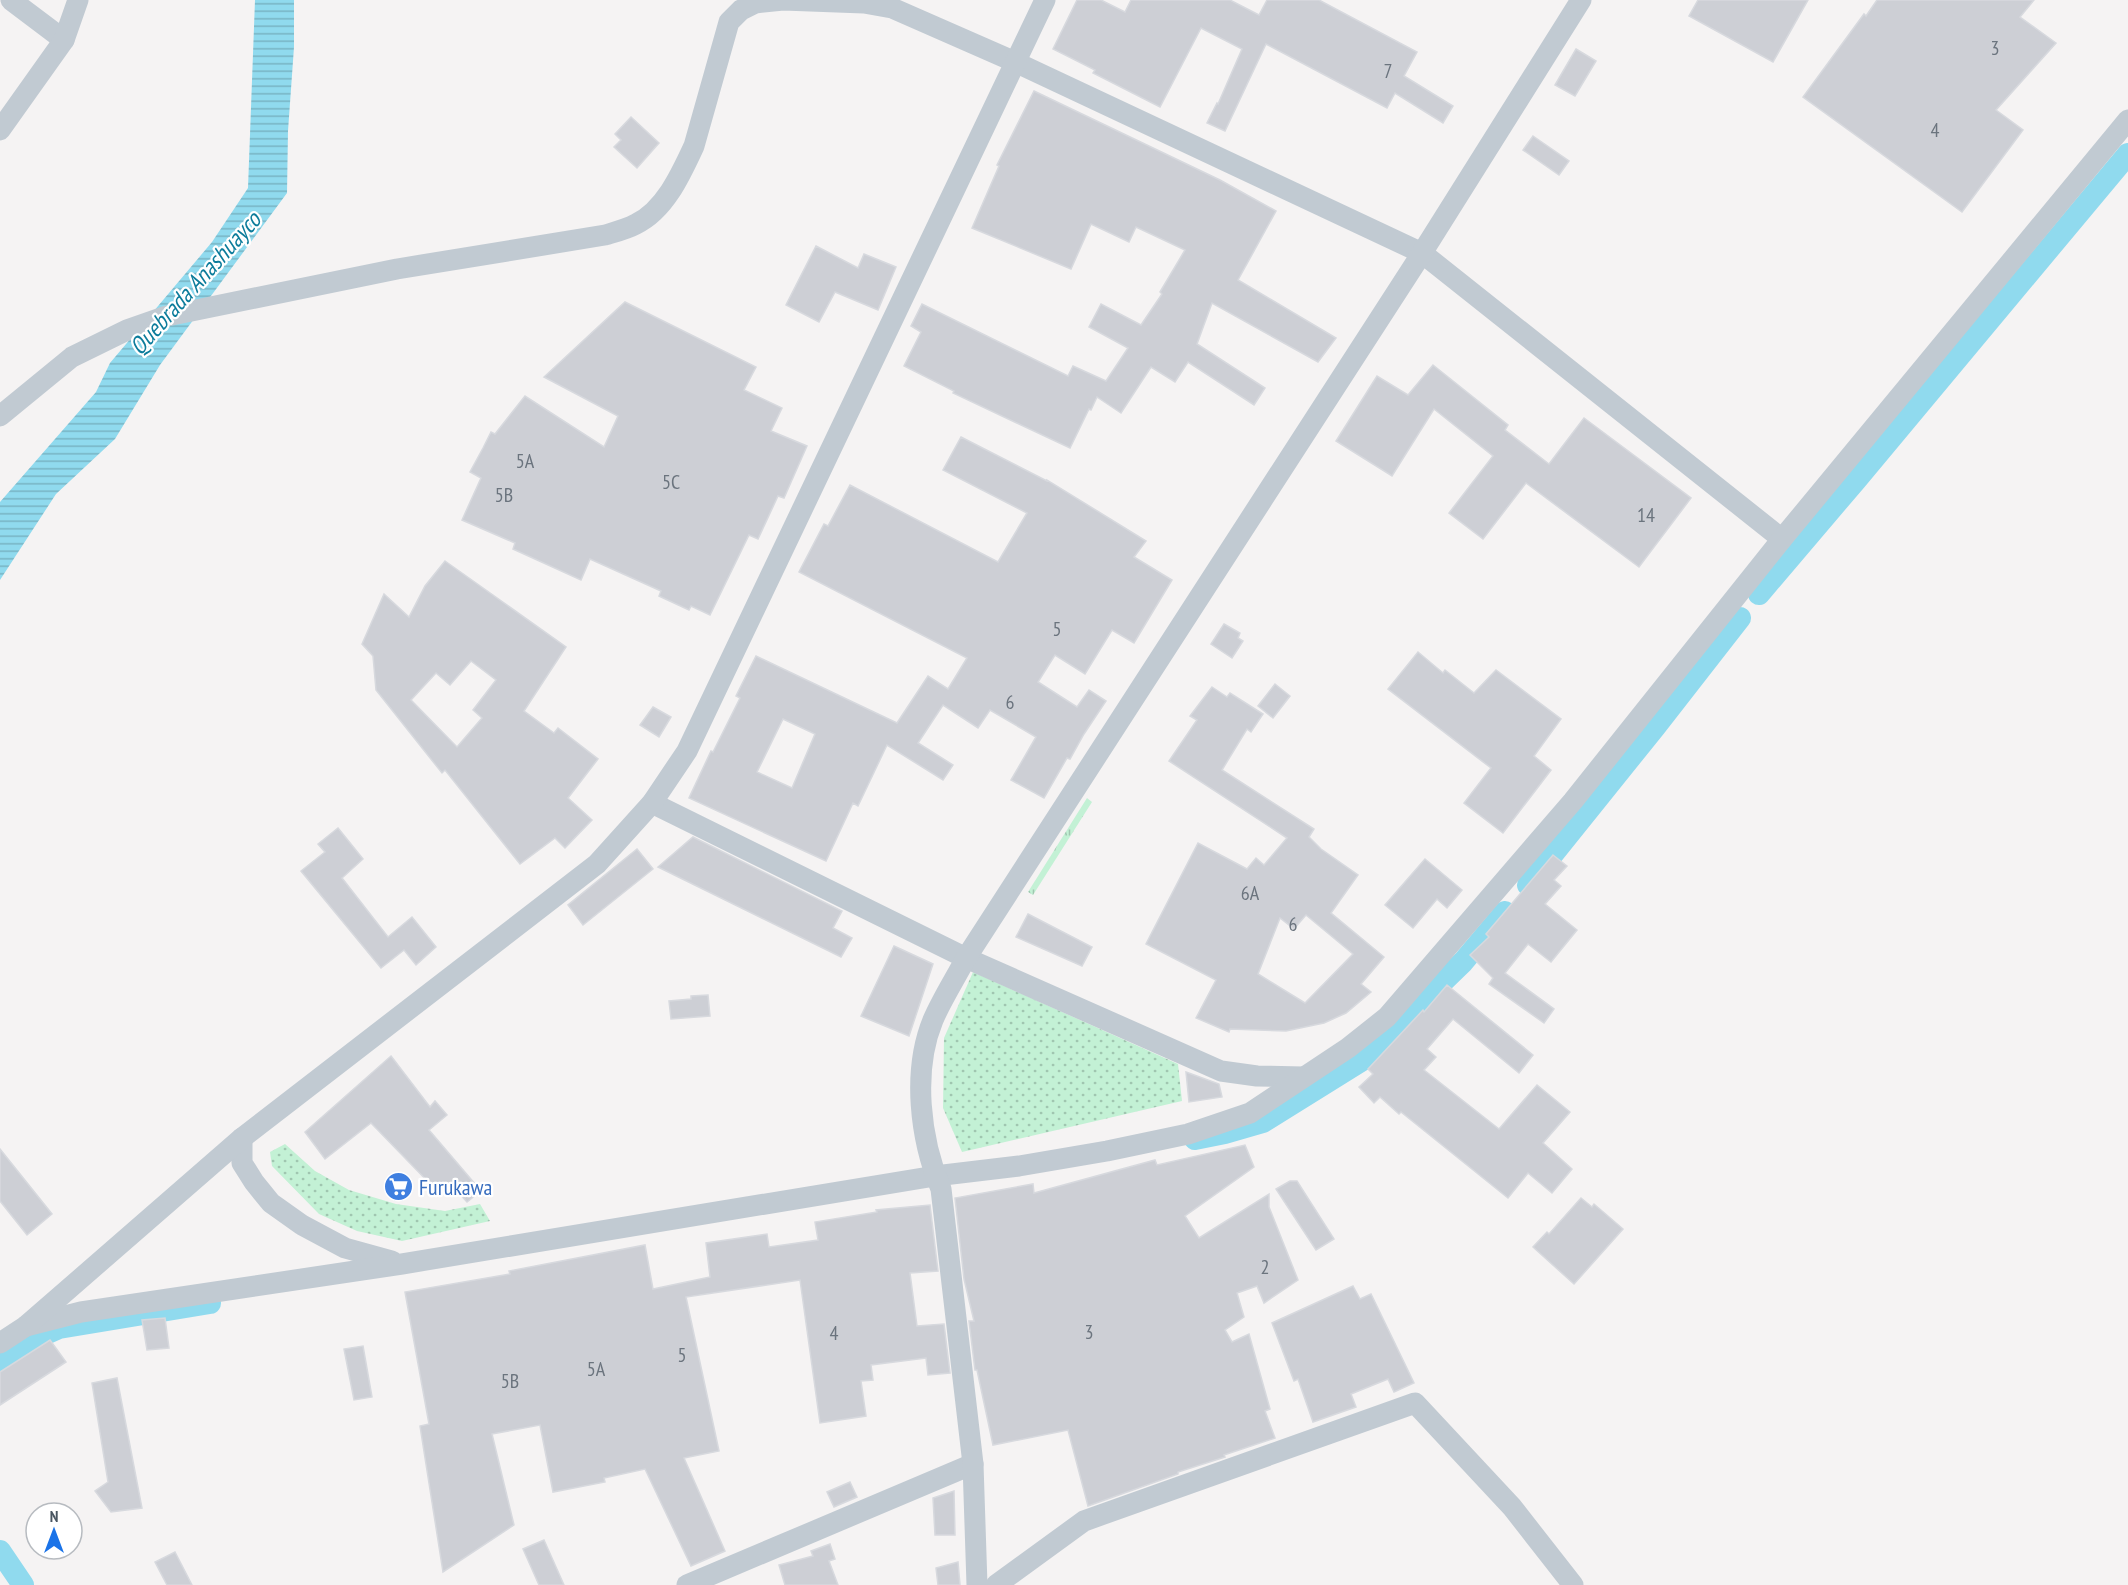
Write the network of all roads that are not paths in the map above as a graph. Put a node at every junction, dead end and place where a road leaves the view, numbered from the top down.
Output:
1 (11, 0) edge
2 (78, 0) edge
3 (1045, 0) edge
4 (1581, 0) edge
5 (64, 40) junction
6 (1015, 62) junction
7 (2128, 120) edge
8 (0, 130) edge
9 (1422, 253) junction
10 (0, 416) edge
11 (1782, 539) junction
12 (652, 803) junction
13 (966, 958) junction
14 (1304, 1077) junction
15 (242, 1138) junction
16 (935, 1176) junction
17 (402, 1264) junction
18 (26, 1326) junction
19 (0, 1343) edge
20 (973, 1464) junction
21 (687, 1585) edge
22 (977, 1585) edge
23 (996, 1585) edge
24 (1573, 1585) edge

1 - 5 street
2 - 5 street
3 - 6 street
4 - 9 street
5 - 8 street
6 - 9 street
6 - 10 street
6 - 12 street
7 - 11 street
9 - 11 street
9 - 13 street
11 - 14 street
12 - 13 street
12 - 15 street
13 - 14 street
13 - 16 street
14 - 16 street
15 - 17 street
15 - 18 street
16 - 17 street
16 - 20 street
17 - 18 street
18 - 19 street
20 - 21 street
20 - 22 street
23 - 24 street

